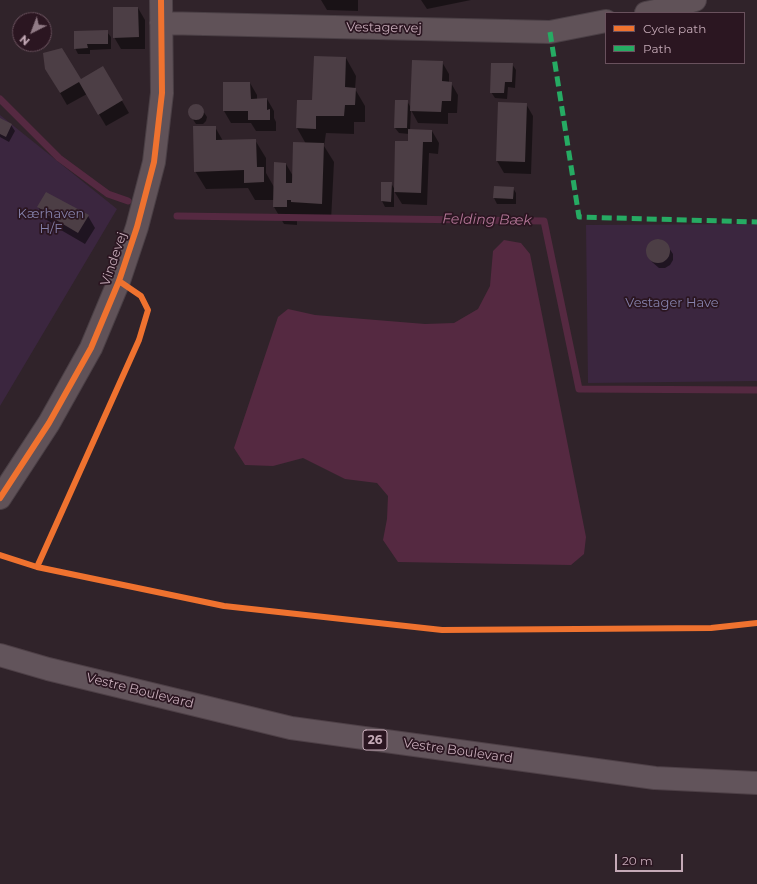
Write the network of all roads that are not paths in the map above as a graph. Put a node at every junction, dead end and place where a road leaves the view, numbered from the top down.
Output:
1 (161, 0) edge
2 (695, 0) edge
3 (651, 12) edge
4 (605, 21) edge
5 (161, 22) junction
6 (0, 498) edge
7 (0, 655) edge
8 (757, 783) edge

1 - 5 street, Vindevej
2 - 3 street
4 - 5 street, Vestagervej
5 - 6 street, Vindevej
7 - 8 main road, Vestre Boulevard / 26

